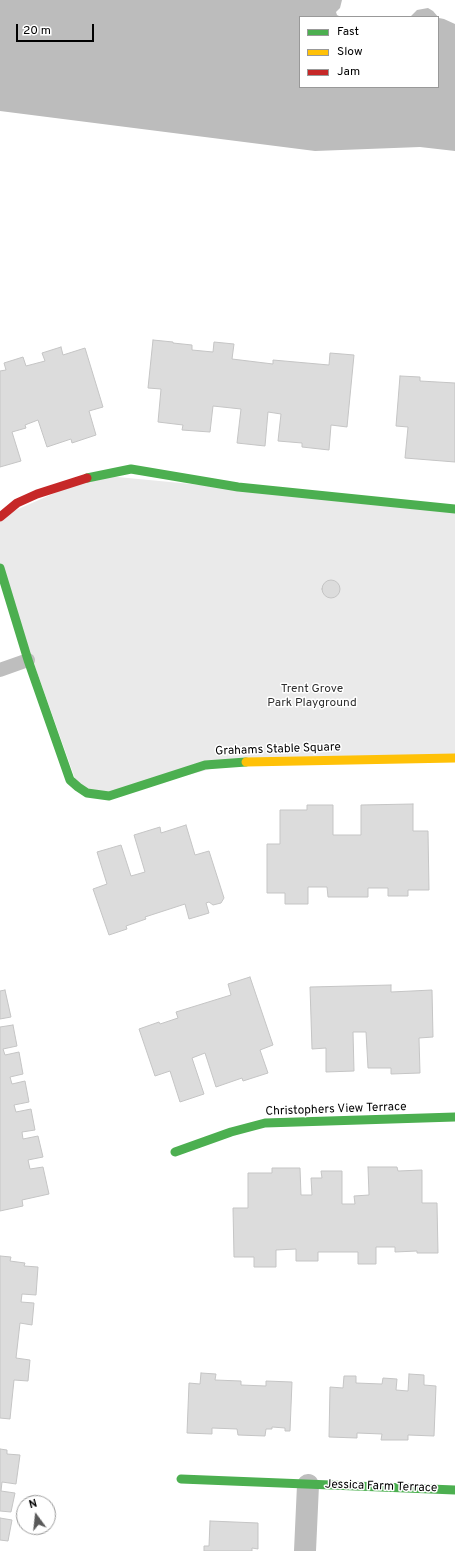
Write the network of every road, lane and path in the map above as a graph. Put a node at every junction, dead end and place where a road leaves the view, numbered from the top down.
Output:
1 (455, 509) edge
2 (0, 517) edge
3 (0, 568) edge
4 (28, 660) junction
5 (0, 670) edge
6 (455, 758) edge
7 (455, 1117) edge
8 (175, 1152) dead end
9 (180, 1479) dead end
10 (308, 1485) junction
11 (455, 1490) edge
12 (305, 1551) edge

1 - 2 street
3 - 4 street, Grahams Stable Square
4 - 5 lane
4 - 6 street, Grahams Stable Square
7 - 8 street, Christophers View Terrace
9 - 10 street, Jessica Farm Terrace
10 - 11 street, Jessica Farm Terrace
10 - 12 street, Jessica Farm Terrace

